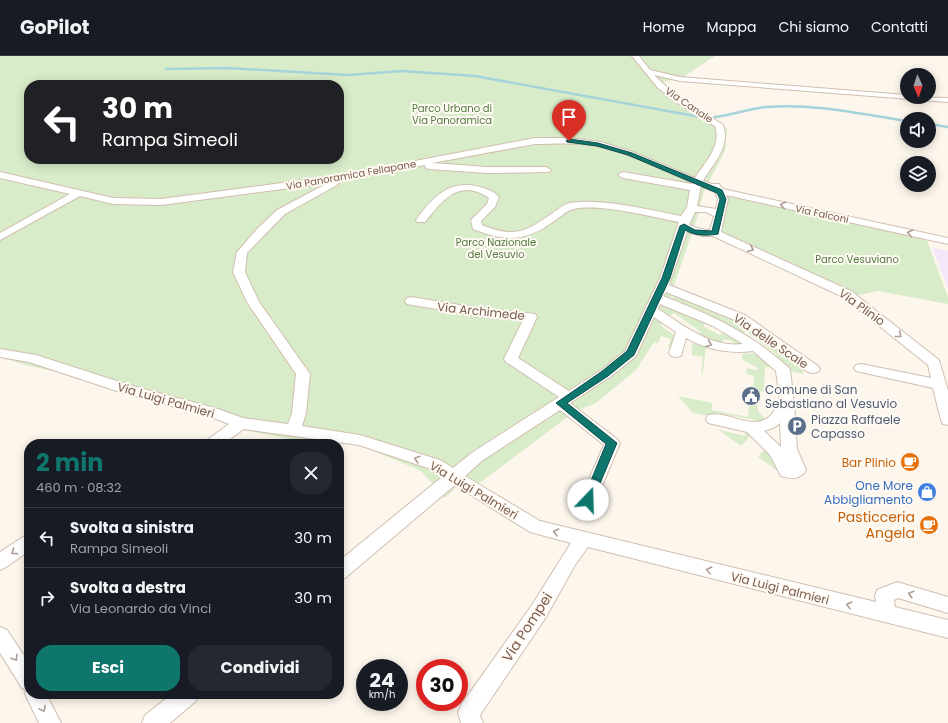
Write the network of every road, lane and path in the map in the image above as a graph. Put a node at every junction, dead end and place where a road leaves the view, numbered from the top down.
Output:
1 (635, 56) edge
2 (650, 72) junction
3 (680, 79) junction
4 (654, 80) junction
5 (900, 96) edge
6 (936, 99) edge
7 (948, 100) edge
8 (416, 164) junction
9 (546, 170) dead end
10 (704, 172) junction
11 (0, 175) edge
12 (623, 175) dead end
13 (342, 178) junction
14 (696, 187) junction
15 (720, 191) junction
16 (79, 193) junction
17 (691, 205) junction
18 (722, 205) junction
19 (720, 216) junction
20 (421, 220) dead end
21 (684, 223) junction
22 (715, 233) junction
23 (0, 237) edge
24 (948, 241) edge
25 (657, 298) junction
26 (411, 301) dead end
27 (682, 331) junction
28 (754, 347) junction
29 (0, 353) edge
30 (676, 353) dead end
31 (861, 368) dead end
32 (813, 369) dead end
33 (940, 384) junction
34 (565, 400) junction
35 (787, 403) junction
36 (713, 419) dead end
37 (948, 420) edge
38 (241, 422) junction
39 (752, 428) junction
40 (293, 431) junction
41 (219, 439) edge
42 (454, 476) junction
43 (588, 500) dead end
44 (584, 539) junction
45 (24, 545) edge
46 (0, 562) edge
47 (344, 568) edge
48 (948, 605) edge
49 (887, 614) junction
50 (948, 630) edge
51 (0, 636) edge
52 (24, 674) edge
53 (38, 699) edge
54 (183, 699) edge
55 (471, 718) edge
56 (50, 723) edge
57 (153, 723) edge

1 - 2 street, Via Canale
2 - 3 street
2 - 4 street, Via Canale
3 - 4 street
3 - 5 street
4 - 10 street, Via Canale
6 - 7 street
8 - 9 street
8 - 13 street, Via Panoramica Fellapane
8 - 14 street, Via Panoramica Fellapane
10 - 14 street, Via Canale
10 - 15 street
11 - 16 street, Via Panoramica Fellapane
12 - 14 street
13 - 16 street, Via Panoramica Fellapane
13 - 40 street
14 - 15 street, Via Falconi
14 - 17 street, Via Canale
15 - 18 street
24 -> 15 street, Via Falconi
16 - 23 street
17 - 18 street
17 - 19 street
17 - 21 street
18 - 19 street
19 - 22 street
20 - 21 street, Via Plinio
21 - 22 street, Via Plinio
21 - 25 street
22 -> 33 street, Via Plinio
25 - 27 street
25 - 28 street
25 - 32 street, Via delle Scale
25 - 34 street
26 - 34 street, Via Archimede
27 -> 28 street
27 - 30 street
28 - 35 street
29 - 38 street, Via Luigi Palmieri
31 - 33 street
33 - 37 street, Via Plinio
34 - 42 street
34 - 43 street
35 - 39 street
35 - 39 street
36 - 39 street
38 - 40 street, Via Luigi Palmieri
38 - 41 street
42 -> 40 street, Via Luigi Palmieri
44 -> 42 street, Via Luigi Palmieri
42 - 47 street
49 -> 44 street, Via Luigi Palmieri
44 - 55 street, Via Pompei
45 -> 46 street
48 -> 49 street
49 - 50 street, Via Luigi Palmieri
51 -> 52 street
53 -> 56 street
54 - 57 street

